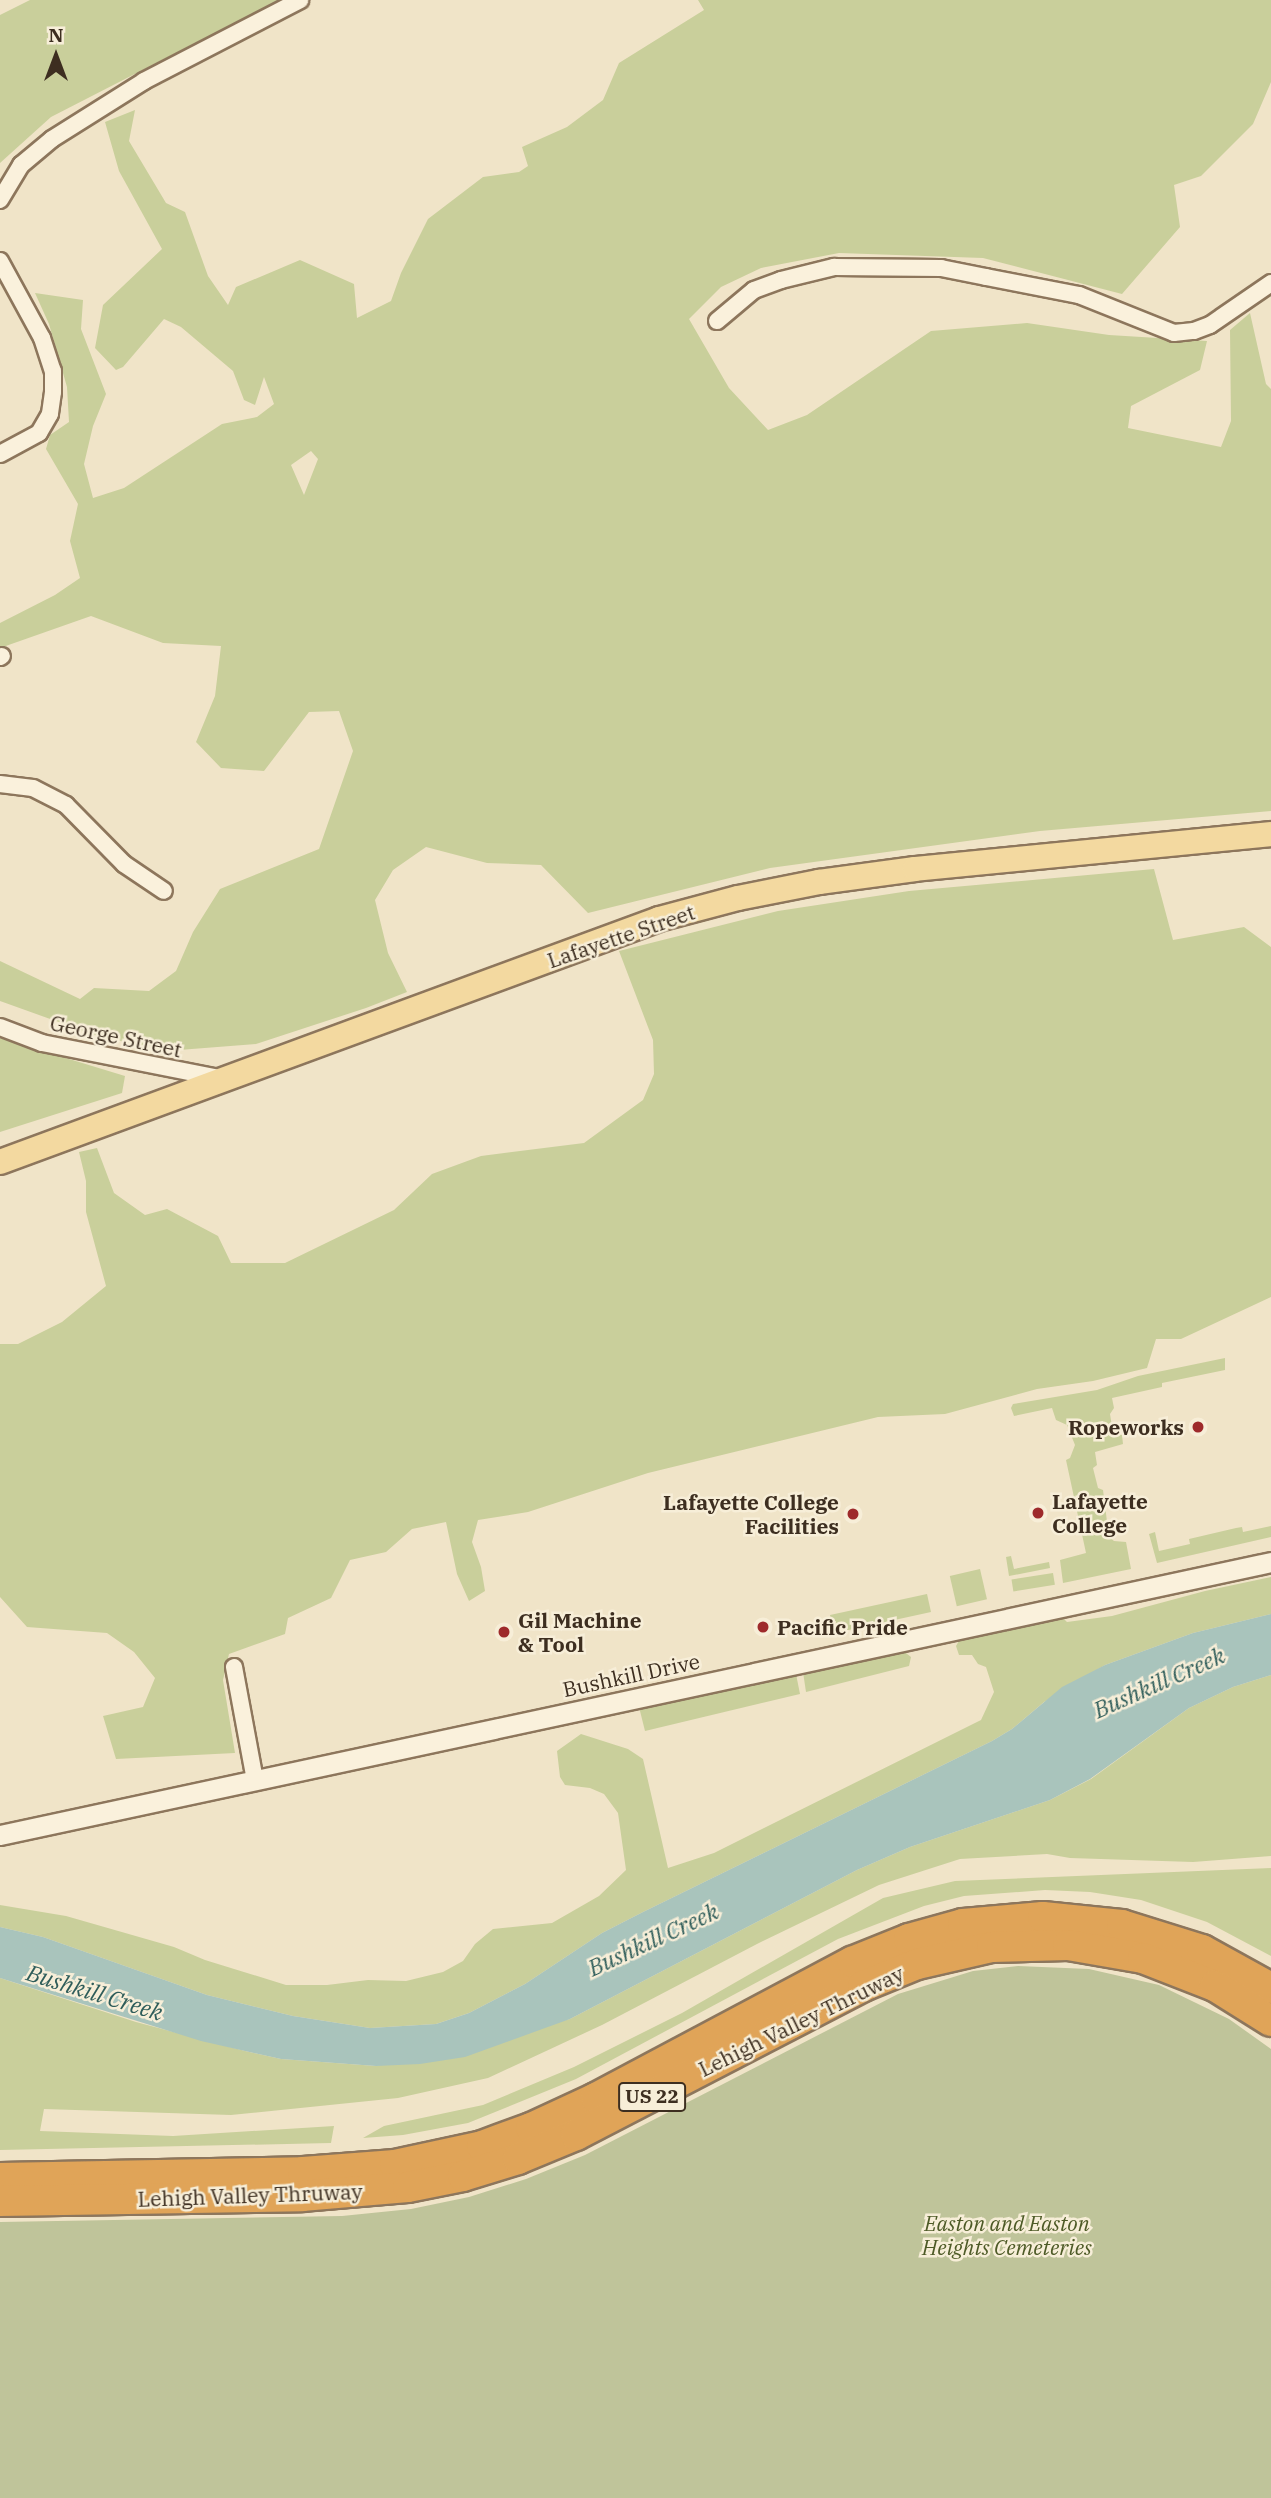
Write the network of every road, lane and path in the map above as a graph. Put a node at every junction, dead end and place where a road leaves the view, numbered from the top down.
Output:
1 (300, 0) edge
2 (0, 201) edge
3 (0, 261) edge
4 (1271, 283) edge
5 (717, 321) dead end
6 (0, 454) edge
7 (0, 784) edge
8 (1271, 834) edge
9 (164, 891) dead end
10 (0, 1027) edge
11 (225, 1079) junction
12 (0, 1162) edge
13 (1271, 1562) edge
14 (234, 1667) dead end
15 (255, 1780) junction
16 (0, 1835) edge
17 (1271, 1988) edge
18 (1271, 2021) edge
19 (0, 2178) edge
20 (0, 2201) edge

1 - 2 street
3 - 6 street
4 - 5 street
7 - 9 street
8 - 11 main road, Lafayette Street
10 - 11 street, George Street
11 - 12 main road, Lafayette Street
13 - 15 street, Bushkill Drive
14 - 15 street
15 - 16 street, Bushkill Drive
17 - 19 highway, Lehigh Valley Thruway / US 22
18 - 20 highway, Lehigh Valley Thruway / US 22

